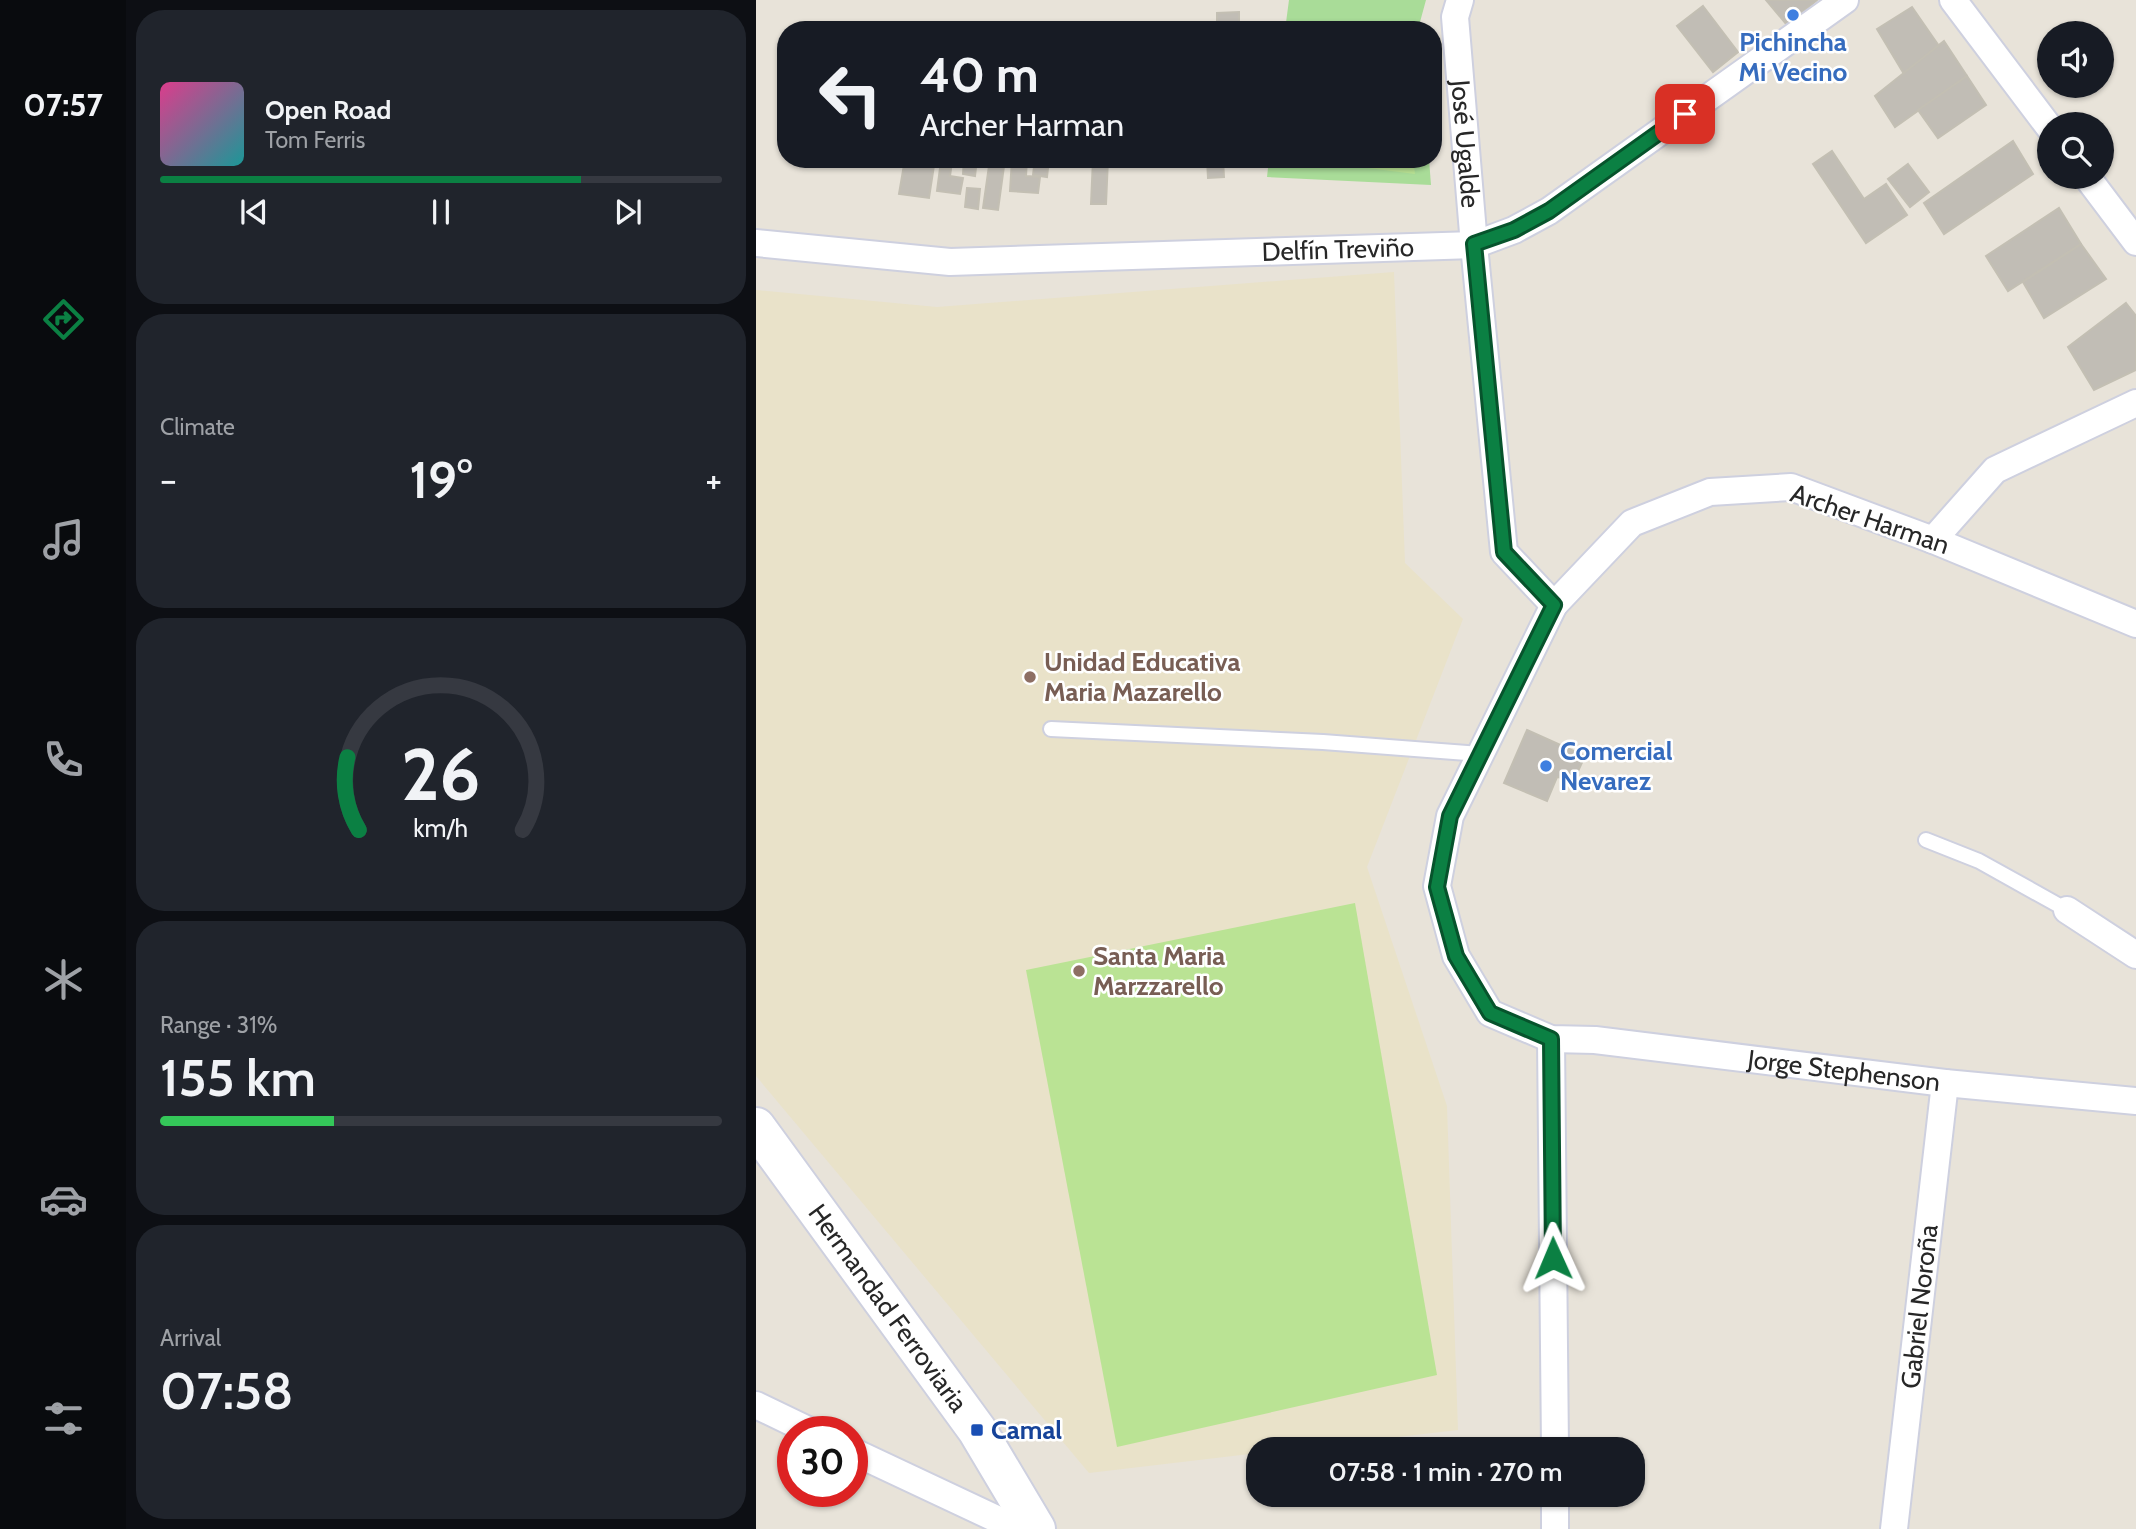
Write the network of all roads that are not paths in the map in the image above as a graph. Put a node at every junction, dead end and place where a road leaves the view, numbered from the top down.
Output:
1 (1460, 0) edge
2 (1845, 0) edge
3 (1953, 0) edge
4 (2038, 112) edge
5 (2096, 189) edge
6 (2136, 242) edge
7 (756, 243) edge
8 (1474, 244) junction
9 (2136, 403) edge
10 (1933, 540) junction
11 (1554, 605) junction
12 (2136, 624) edge
13 (1051, 729) dead end
14 (1480, 754) junction
15 (1926, 840) dead end
16 (2067, 910) joint
17 (2136, 955) edge
18 (1551, 1039) junction
19 (1945, 1083) junction
20 (2136, 1101) edge
21 (756, 1127) edge
22 (756, 1405) edge
23 (779, 1416) edge
24 (1555, 1437) edge
25 (868, 1459) edge
26 (1555, 1507) edge
27 (1018, 1529) edge
28 (1036, 1529) edge
29 (1555, 1529) edge
30 (1894, 1529) edge

1 - 8 street, José Ugalde
2 - 8 street, Delfín Treviño
3 - 4 street
5 - 6 street
7 - 8 street, Delfín Treviño
8 - 11 street, José Ugalde
9 - 10 street
10 - 11 street, Archer Harman
10 - 12 street, Archer Harman
11 - 14 street, Archer Harman
13 - 14 lane
14 - 18 street, Archer Harman
15 - 16 lane
16 - 17 street
18 - 19 street, Jorge Stephenson
18 - 24 street
19 - 20 street, Jorge Stephenson
19 - 30 street, Gabriel Noroña
21 - 28 street, Hermandad Ferroviaria
22 - 23 street
25 - 27 street
26 - 29 street

